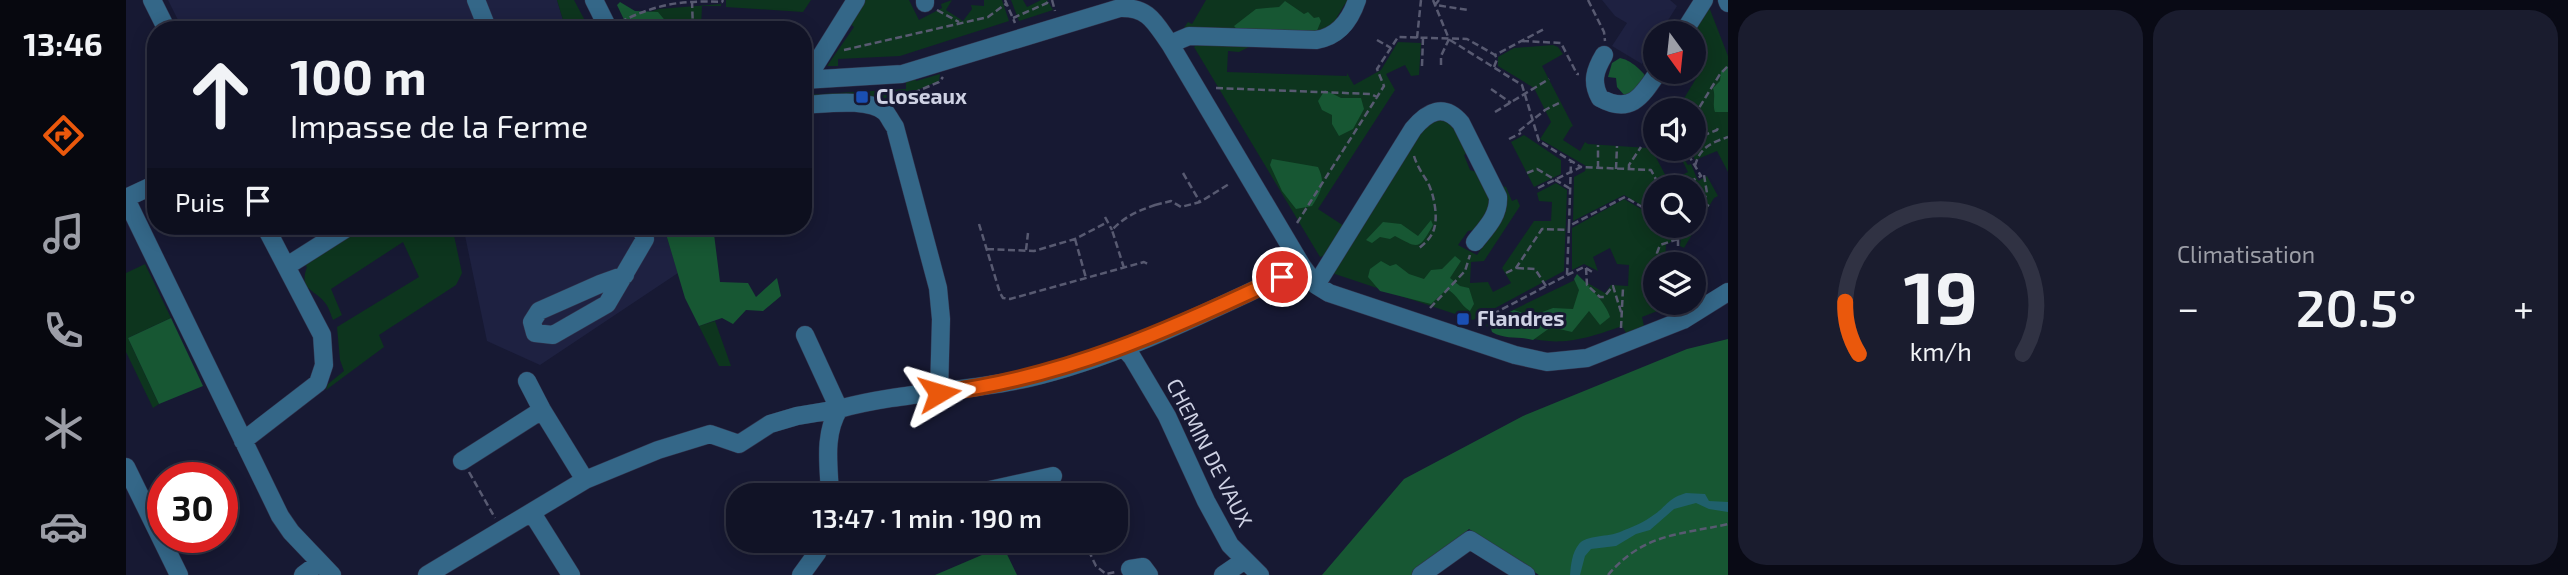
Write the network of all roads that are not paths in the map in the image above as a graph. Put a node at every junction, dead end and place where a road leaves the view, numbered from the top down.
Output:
1 (152, 0) edge
2 (476, 0) edge
3 (594, 0) edge
4 (856, 0) edge
5 (1357, 0) edge
6 (1704, 0) edge
7 (1134, 4) edge
8 (162, 21) edge
9 (484, 21) edge
10 (605, 21) edge
11 (1691, 21) edge
12 (1170, 44) junction
13 (1604, 55) road end
14 (812, 65) edge
15 (812, 68) edge
16 (1650, 84) edge
17 (812, 105) edge
18 (147, 188) edge
19 (126, 198) edge
20 (270, 235) edge
21 (336, 235) edge
22 (643, 235) edge
23 (1475, 242) road end
24 (286, 266) junction
25 (625, 275) junction
26 (1282, 277) dead end
27 (1316, 285) junction
28 (1728, 292) edge
29 (806, 335) dead end
30 (1124, 348) junction
31 (527, 381) dead end
32 (939, 393) junction
33 (839, 409) junction
34 (542, 410) junction
35 (243, 441) junction
36 (462, 461) road end
37 (126, 467) edge
38 (1053, 476) dead end
39 (585, 481) junction
40 (830, 483) edge
41 (1021, 483) edge
42 (532, 513) junction
43 (817, 553) edge
44 (1245, 560) junction
45 (325, 569) edge
46 (1130, 569) road end
47 (179, 575) edge
48 (303, 575) edge
49 (427, 575) edge
50 (571, 575) edge
51 (802, 575) edge
52 (1149, 575) edge
53 (1223, 575) edge
54 (1260, 575) edge
55 (1421, 575) edge
56 (1526, 575) edge

1 - 8 street
2 - 9 street
3 - 10 street
4 - 14 street
5 - 12 street
6 - 11 street
7 - 12 street
7 - 15 street
12 - 27 street
13 - 16 street
17 - 32 street
18 - 19 street
19 - 35 street
20 - 24 street
21 - 24 street
22 - 25 street
23 - 27 street
24 - 35 street
25 - 25 street
26 - 30 street
27 - 28 street
29 - 33 street
30 - 32 street
30 - 44 street, CHEMIN DE VAUX
31 - 34 street
32 - 33 street
33 - 39 street
33 - 40 street
34 - 36 street
34 - 39 street
35 - 45 street
37 - 47 street
38 - 41 street
39 - 42 street
42 - 49 street
42 - 50 street
43 - 51 street
44 - 53 street
44 - 54 street, CHEMIN DE VAUX
45 - 48 street
46 - 52 street
55 - 56 street

